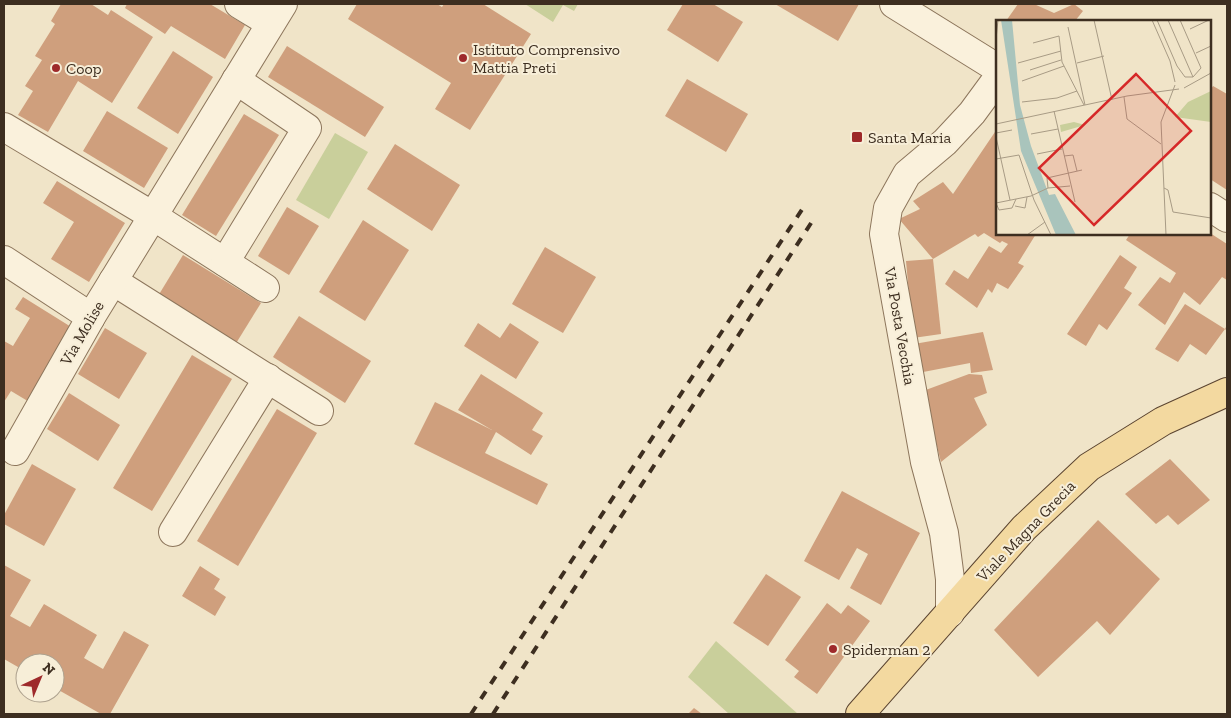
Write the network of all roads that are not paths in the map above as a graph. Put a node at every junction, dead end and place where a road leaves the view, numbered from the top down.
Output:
1 (239, 4) edge
2 (905, 7) edge
3 (276, 14) edge
4 (996, 67) edge
5 (236, 80) junction
6 (996, 80) edge
7 (4, 127) edge
8 (1211, 208) edge
9 (152, 216) junction
10 (1227, 218) edge
11 (4, 260) edge
12 (225, 262) junction
13 (123, 287) junction
14 (266, 288) dead end
15 (91, 317) junction
16 (268, 378) junction
17 (1227, 392) edge
18 (319, 410) dead end
19 (15, 451) dead end
20 (173, 532) dead end
21 (950, 613) junction
22 (860, 714) edge

1 - 3 street
2 - 4 street
3 - 5 street, Via Molise
5 - 9 street, Via Molise
5 - 12 street
6 - 21 street, Via Posta Vecchia
7 - 9 street
8 - 10 street
9 - 12 street
9 - 13 street, Via Molise
11 - 15 street
12 - 14 street
13 - 15 street, Via Molise
13 - 16 street
15 - 19 street, Via Molise
16 - 18 street
16 - 20 street
17 - 21 main road, Viale Magna Grecia
21 - 22 main road, Viale Magna Grecia

